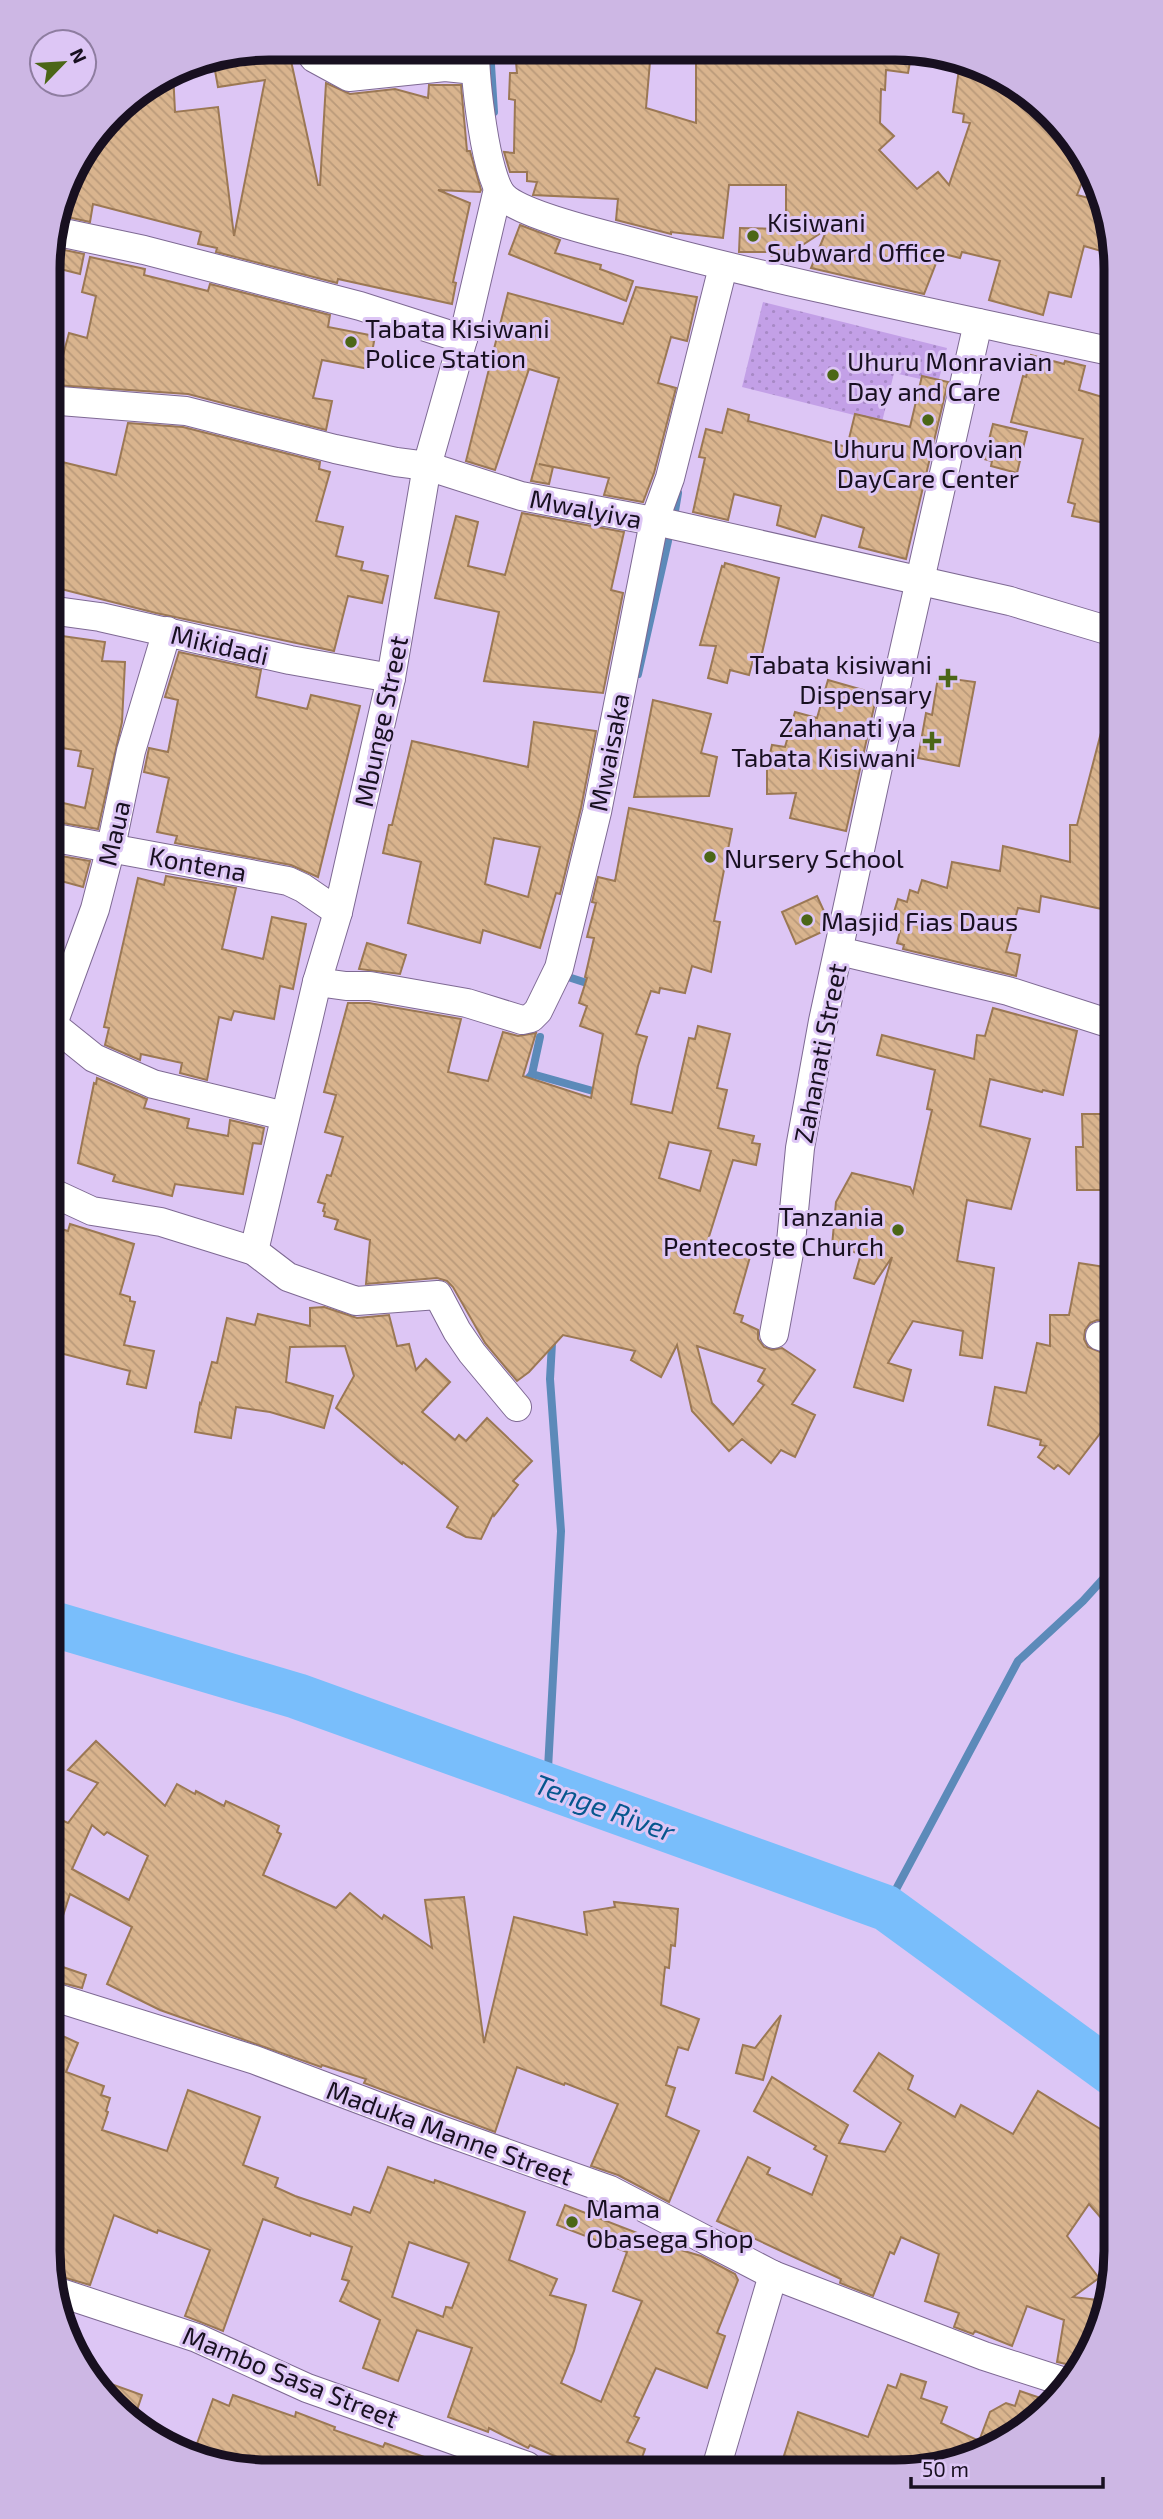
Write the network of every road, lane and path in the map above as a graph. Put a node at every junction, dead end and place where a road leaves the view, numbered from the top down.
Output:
1 (318, 60) edge
2 (471, 60) edge
3 (475, 60) edge
4 (498, 189) junction
5 (63, 233) edge
6 (723, 267) junction
7 (978, 323) junction
8 (463, 339) junction
9 (1104, 350) edge
10 (60, 401) dead end
11 (427, 466) junction
12 (654, 522) junction
13 (920, 580) junction
14 (60, 612) edge
15 (1104, 629) edge
16 (167, 631) junction
17 (391, 678) junction
18 (60, 839) edge
19 (111, 847) junction
20 (338, 912) junction
21 (839, 951) junction
22 (317, 982) junction
23 (60, 1007) edge
24 (1104, 1022) edge
25 (60, 1035) edge
26 (285, 1116) junction
27 (60, 1196) edge
28 (254, 1251) junction
29 (774, 1334) dead end
30 (517, 1406) dead end
31 (60, 1999) edge
32 (773, 2275) junction
33 (65, 2294) edge
34 (1058, 2380) edge
35 (510, 2460) edge
36 (719, 2460) edge

1 - 2 street
3 - 4 street
4 - 6 street
4 - 8 street, Mbunge Street
5 - 8 street
6 - 7 street
6 - 12 street, Mwaisaka
7 - 9 street
7 - 13 street, Zahanati Street
8 - 11 street, Mbunge Street
10 - 11 street, Mwalyiva
11 - 12 street, Mwalyiva
11 - 17 street, Mbunge Street
12 - 13 street, Mwalyiva
12 - 22 street, Mwaisaka
13 - 15 street, Mwalyiva
13 - 21 street, Zahanati Street
14 - 16 street, Mikidadi
16 - 17 street, Mikidadi
16 - 19 street, Maua
17 - 20 street, Mbunge Street
18 - 19 street, Kontena
19 - 20 street, Kontena
19 - 23 street, Maua
20 - 22 street, Mbunge Street
21 - 24 street
21 - 29 street, Zahanati Street
22 - 26 street, Mbunge Street
25 - 26 street
26 - 28 street, Mbunge Street
27 - 28 street
28 - 30 street
31 - 32 street, Maduka Manne Street
32 - 34 street, Maduka Manne Street
32 - 36 street
33 - 35 street, Mambo Sasa Street

